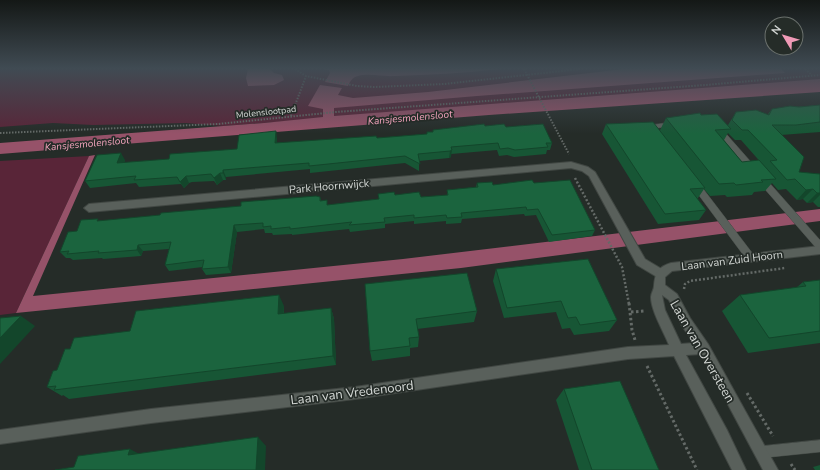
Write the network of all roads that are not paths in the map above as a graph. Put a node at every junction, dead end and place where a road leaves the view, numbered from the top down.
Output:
1 (680, 124) edge
2 (715, 126) edge
3 (661, 139) edge
4 (690, 176) edge
5 (90, 208) dead end
6 (820, 246) edge
7 (820, 250) edge
8 (750, 257) junction
9 (661, 274) junction
10 (660, 287) junction
11 (704, 348) junction
12 (677, 350) junction
13 (0, 437) edge
14 (820, 446) edge
15 (761, 452) junction
16 (739, 470) edge
17 (771, 470) edge

1 - 3 lane
2 - 6 lane
4 - 8 lane
5 - 9 street, Park Hoornwijck
7 - 8 street, Laan van Zuid Hoorn
8 - 9 street, Laan van Zuid Hoorn
9 - 10 street
10 - 11 street, Laan van Oversteen
10 - 12 street, Laan van Oversteen
11 - 12 street, Laan van Vredenoord
11 - 15 street, Laan van Oversteen
12 - 13 street, Laan van Vredenoord
12 - 16 street, Laan van Oversteen
14 - 15 lane
15 - 17 street, Laan van Oversteen

